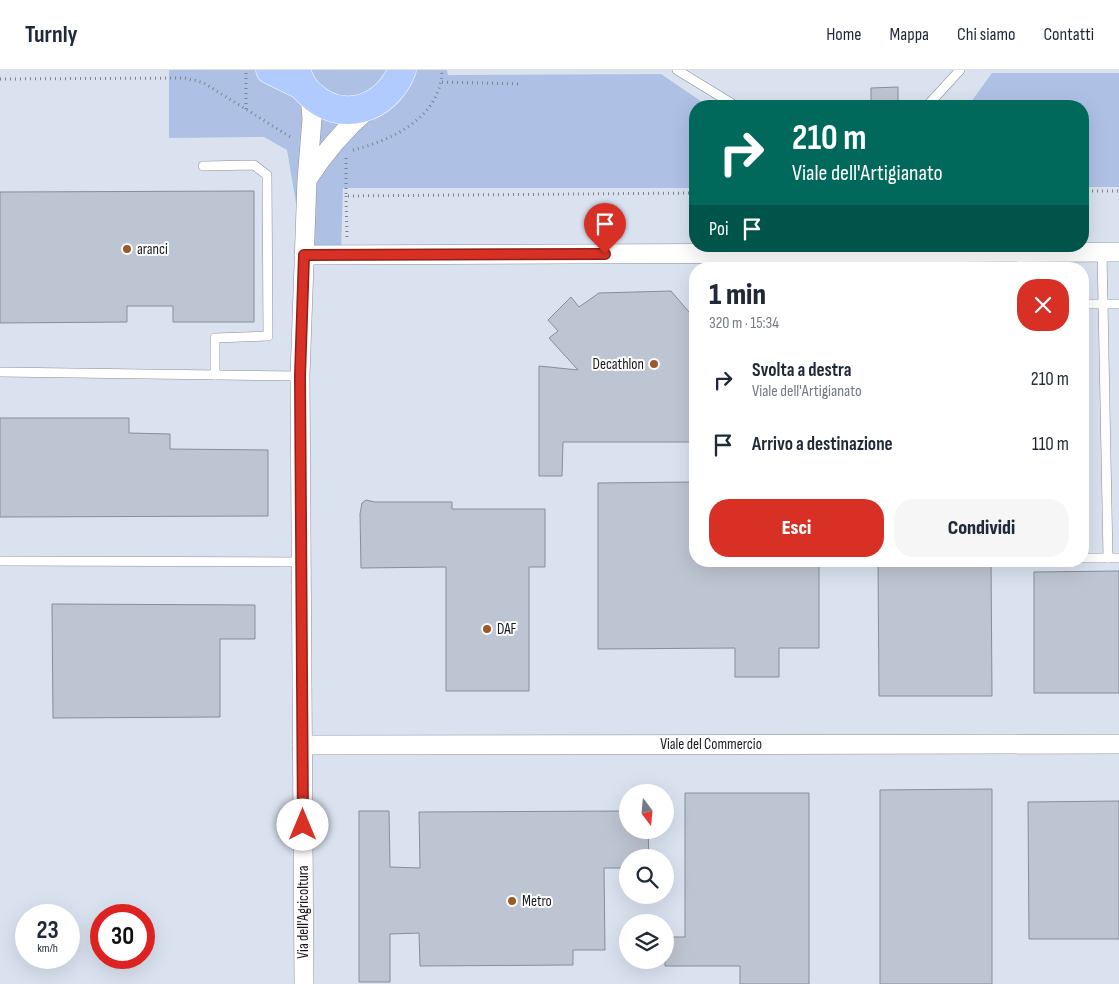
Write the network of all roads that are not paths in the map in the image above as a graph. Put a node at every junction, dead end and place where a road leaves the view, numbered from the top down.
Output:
1 (270, 70) edge
2 (677, 70) edge
3 (960, 70) edge
4 (400, 76) edge
5 (433, 76) edge
6 (303, 83) edge
7 (726, 100) edge
8 (932, 100) edge
9 (373, 105) junction
10 (203, 166) dead end
11 (307, 180) junction
12 (1110, 252) edge
13 (304, 255) junction
14 (1089, 304) edge
15 (1119, 304) edge
16 (1104, 305) junction
17 (0, 372) edge
18 (215, 374) junction
19 (300, 376) junction
20 (1089, 558) edge
21 (1108, 558) junction
22 (1119, 558) edge
23 (0, 561) edge
24 (301, 562) junction
25 (1119, 744) edge
26 (302, 746) junction
27 (304, 984) edge

1 - 6 main road
2 - 7 lane
3 - 8 lane
4 - 5 main road
4 - 9 main road
6 - 9 main road
6 - 11 street, Via dell'Agricoltura
9 - 11 street
10 - 18 lane
11 - 13 street, Via dell'Agricoltura
12 - 13 street
12 - 16 lane
13 - 19 street, Via dell'Agricoltura
14 - 16 lane
15 - 16 lane
16 - 21 lane
17 - 18 lane
18 - 19 lane
19 - 24 street, Via dell'Agricoltura
20 - 21 lane
21 - 22 lane
23 - 24 lane
24 - 26 street, Via dell'Agricoltura
25 - 26 street, Viale del Commercio
26 - 27 street, Via dell'Agricoltura

